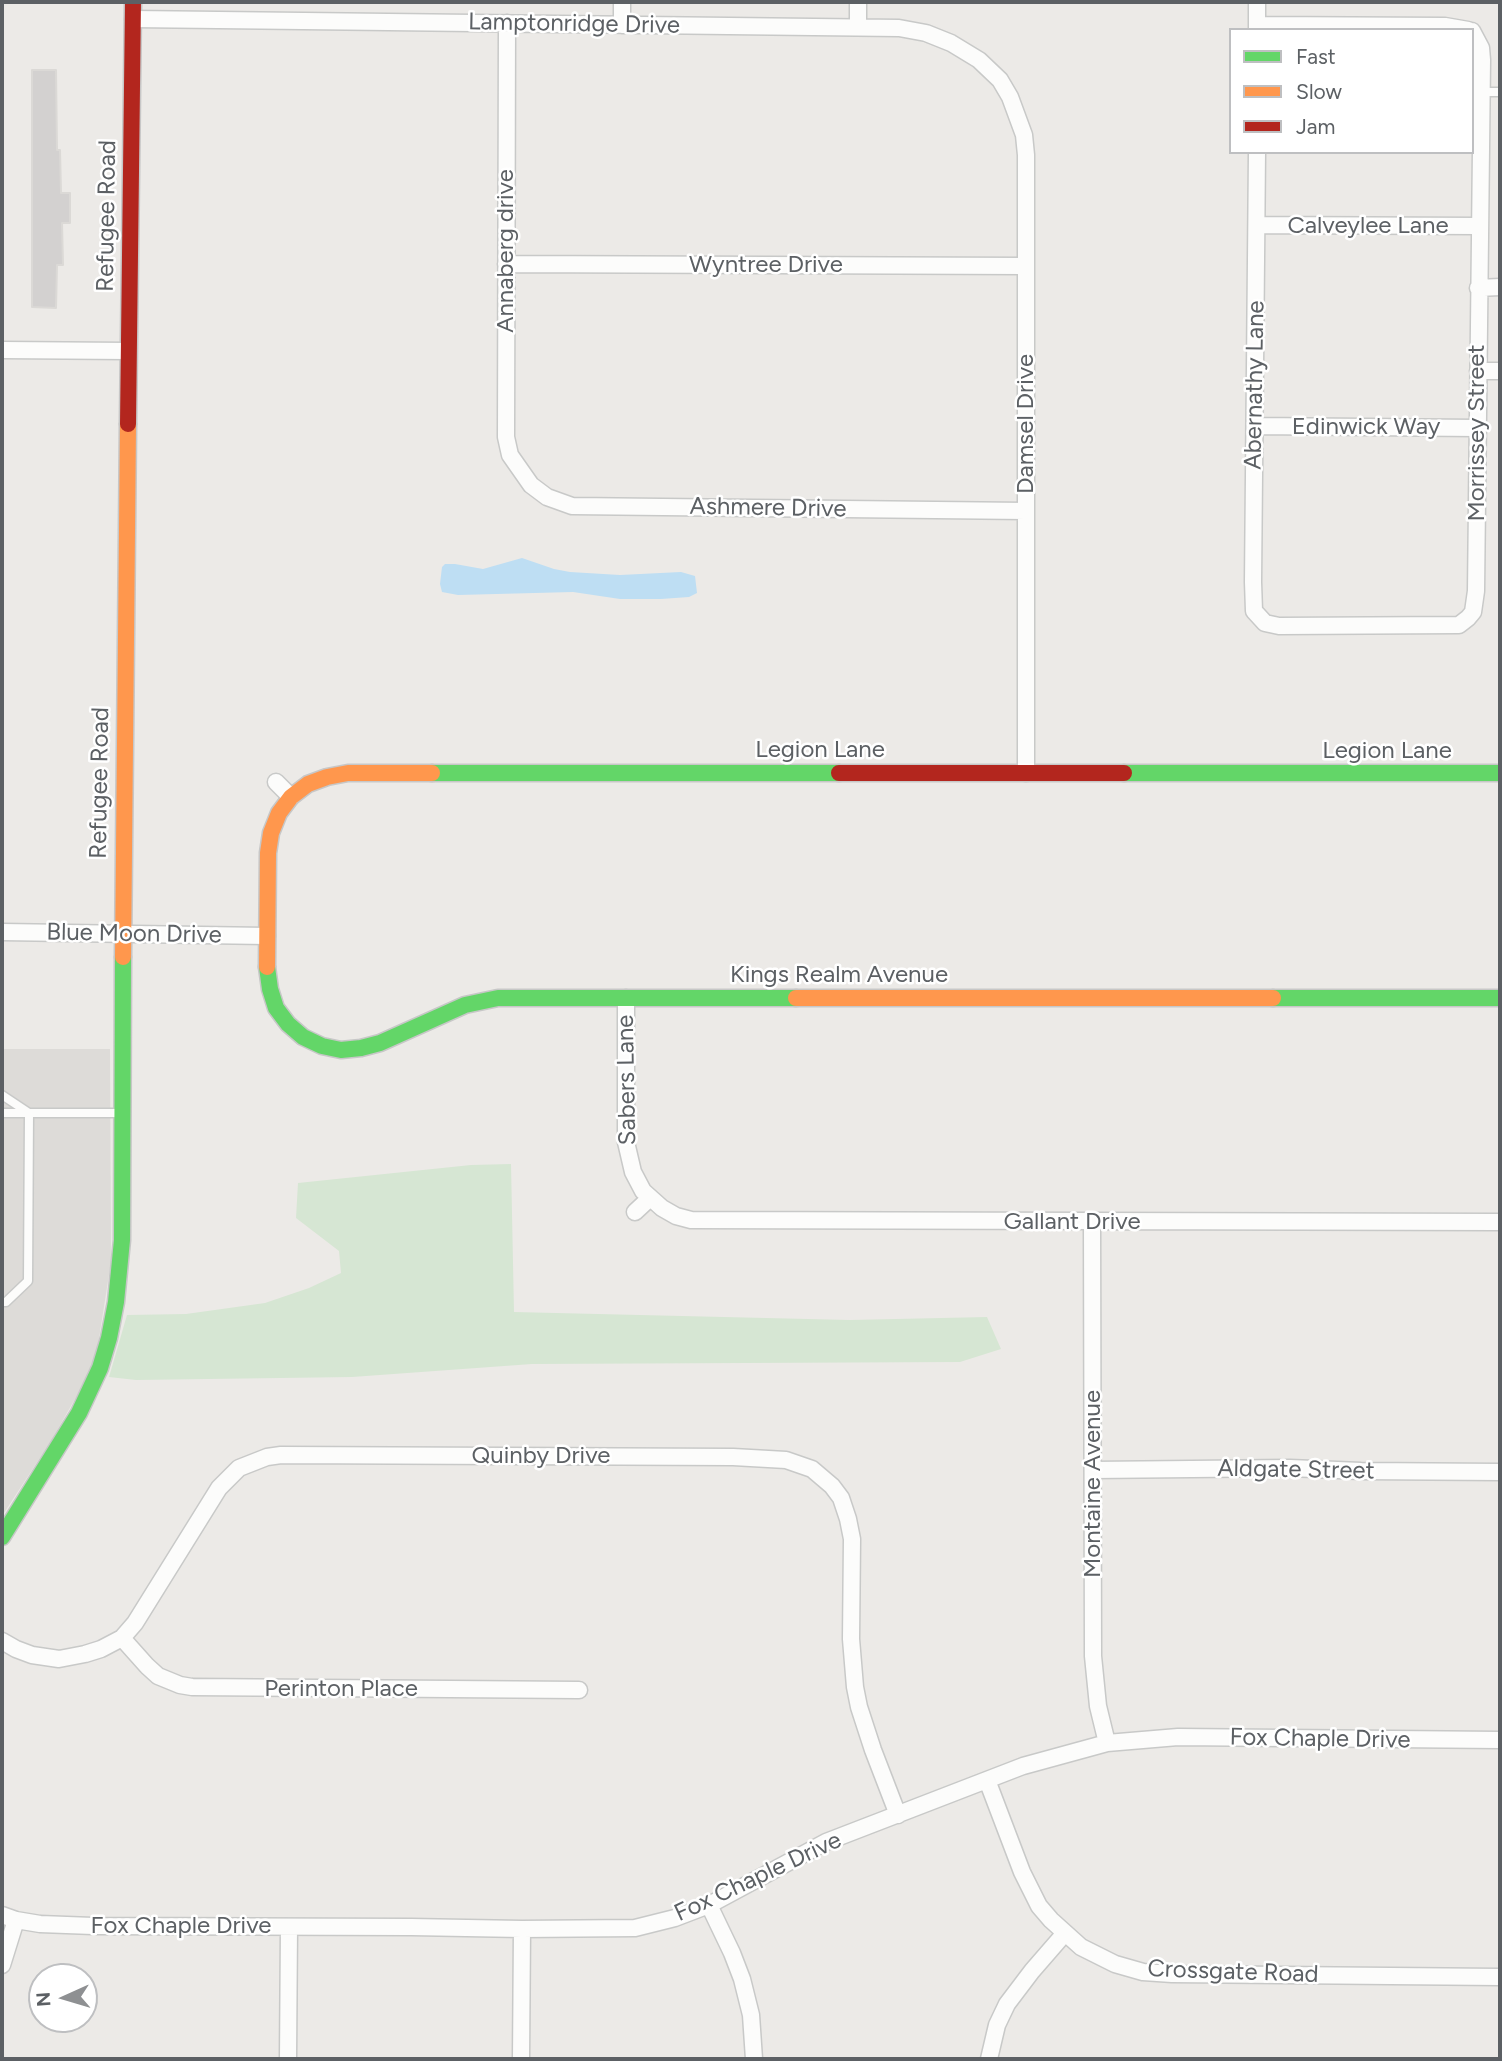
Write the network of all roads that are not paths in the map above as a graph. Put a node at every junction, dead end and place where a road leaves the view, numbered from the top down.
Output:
1 (133, 2) edge
2 (622, 2) edge
3 (858, 2) edge
4 (1257, 2) edge
5 (133, 19) junction
6 (507, 23) junction
7 (622, 24) junction
8 (858, 27) junction
9 (1257, 27) edge
10 (1455, 28) edge
11 (1474, 36) edge
12 (1000, 80) joint
13 (1481, 92) junction
14 (1500, 92) edge
15 (1257, 154) edge
16 (1257, 225) junction
17 (1479, 226) junction
18 (506, 264) junction
19 (1026, 266) junction
20 (1478, 288) junction
21 (1500, 288) edge
22 (2, 350) edge
23 (128, 351) junction
24 (1478, 371) junction
25 (1500, 371) edge
26 (1255, 426) junction
27 (1477, 428) junction
28 (522, 474) joint
29 (1026, 511) junction
30 (1258, 617) joint
31 (1026, 773) junction
32 (1500, 774) edge
33 (276, 782) dead end
34 (291, 797) junction
35 (2, 932) edge
36 (122, 934) junction
37 (267, 936) junction
38 (626, 998) junction
39 (1500, 998) edge
40 (2, 1095) edge
41 (2, 1113) edge
42 (29, 1113) junction
43 (122, 1113) junction
44 (650, 1198) junction
45 (635, 1212) dead end
46 (1092, 1222) junction
47 (1500, 1222) edge
48 (2, 1301) edge
49 (1093, 1470) junction
50 (1500, 1472) edge
51 (2, 1536) edge
52 (122, 1638) junction
53 (2, 1641) edge
54 (579, 1690) dead end
55 (1500, 1740) edge
56 (1107, 1743) junction
57 (987, 1780) junction
58 (898, 1815) junction
59 (709, 1905) junction
60 (9, 1917) edge
61 (289, 1927) junction
62 (522, 1929) junction
63 (1065, 1933) junction
64 (2, 1965) edge
65 (1500, 1977) edge
66 (288, 2059) edge
67 (521, 2059) edge
68 (754, 2059) edge
69 (989, 2059) edge

1 - 5 street, Refugee Road
2 - 7 street
3 - 8 street
4 - 9 street
5 - 6 street, Lamptonridge Drive
5 - 23 street, Refugee Road
6 - 7 street, Lamptonridge Drive
6 - 18 street, Annaberg drive
7 - 8 street, Lamptonridge Drive
8 - 12 street, Lamptonridge Drive
9 - 10 street
11 - 13 street, Morrissey Street
12 - 19 street, Damsel Drive
13 - 14 lane
13 - 17 street, Morrissey Street
15 - 16 street, Abernathy Lane
16 - 17 street, Calveylee Lane
16 - 26 street, Abernathy Lane
17 - 20 street, Morrissey Street
18 - 19 street, Wyntree Drive
18 - 28 street, Annaberg drive
19 - 29 street, Damsel Drive
20 - 21 street
20 - 24 street, Morrissey Street
22 - 23 street
23 - 36 street, Refugee Road
24 - 25 street
24 - 27 street, Morrissey Street
26 - 27 street, Edinwick Way
26 - 30 street, Abernathy Lane
27 - 30 street, Morrissey Street
28 - 29 street, Ashmere Drive
29 - 31 street, Damsel Drive
31 - 32 street, Legion Lane
31 - 34 street, Legion Lane
33 - 34 street
34 - 37 street, Legion Lane
35 - 36 street, Blue Moon Drive
36 - 37 street, Blue Moon Drive
36 - 43 street, Refugee Road
37 - 38 street, Kings Realm Avenue
38 - 39 street, Kings Realm Avenue
38 - 44 street, Sabers Lane
40 - 42 lane
41 - 42 lane
42 - 43 lane
42 - 48 lane
43 - 51 street, Refugee Road
44 - 45 street
44 - 46 street, Gallant Drive
46 - 47 street, Gallant Drive
46 - 49 street, Montaine Avenue
49 - 50 street, Aldgate Street
49 - 56 street, Montaine Avenue
52 - 53 street, Quinby Drive
52 - 54 street, Perinton Place
52 - 58 street, Quinby Drive
55 - 56 street, Fox Chaple Drive
56 - 57 street, Fox Chaple Drive
57 - 58 street, Fox Chaple Drive
57 - 63 street, Crossgate Road
58 - 59 street, Fox Chaple Drive
59 - 62 street, Fox Chaple Drive
59 - 68 street
60 - 61 street, Fox Chaple Drive
60 - 64 street
61 - 62 street, Fox Chaple Drive
61 - 66 street
62 - 67 street
63 - 65 street, Crossgate Road
63 - 69 street

